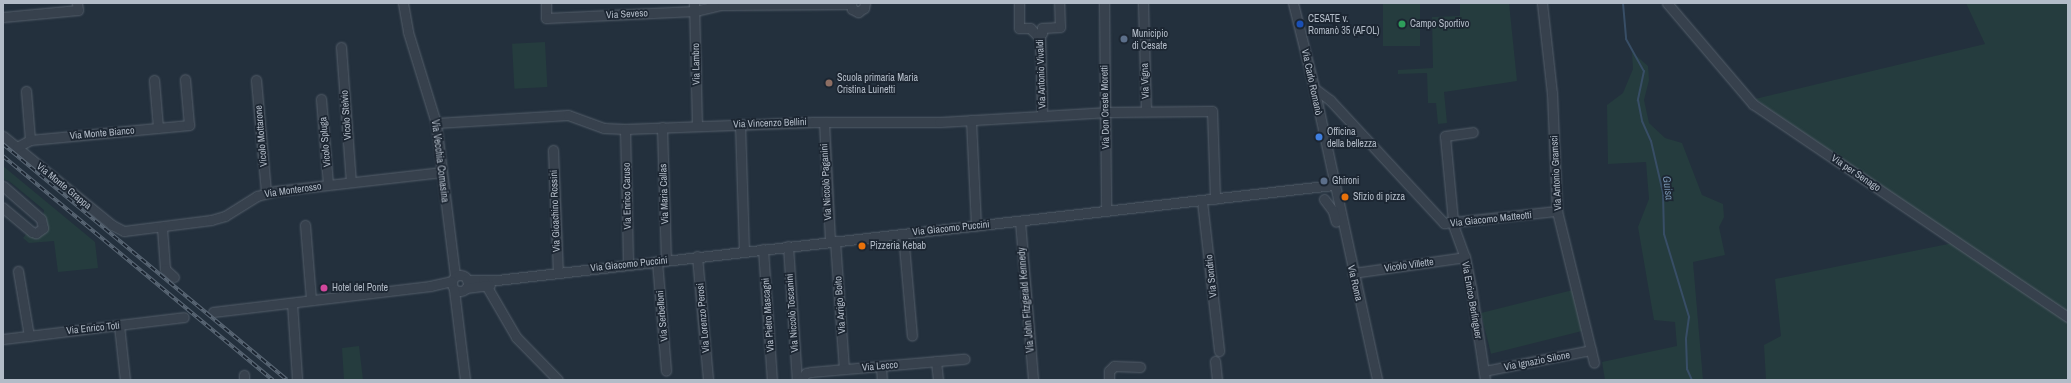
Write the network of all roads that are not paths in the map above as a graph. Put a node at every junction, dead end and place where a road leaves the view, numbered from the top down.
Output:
1 (403, 3) edge
2 (546, 3) edge
3 (865, 3) edge
4 (1019, 3) edge
5 (1059, 3) edge
6 (1104, 3) edge
7 (1142, 3) edge
8 (1293, 3) edge
9 (1542, 3) edge
10 (1668, 3) edge
11 (629, 4) edge
12 (851, 4) edge
13 (78, 6) edge
14 (694, 7) edge
15 (630, 13) junction
16 (3, 17) edge
17 (1040, 33) junction
18 (341, 47) dead end
19 (154, 80) dead end
20 (185, 80) dead end
21 (256, 80) dead end
22 (1314, 88) junction
23 (26, 91) dead end
24 (321, 99) dead end
25 (1106, 112) junction
26 (1146, 112) junction
27 (1042, 116) junction
28 (972, 120) junction
29 (824, 122) junction
30 (436, 123) junction
31 (740, 124) junction
32 (697, 126) junction
33 (662, 127) junction
34 (158, 128) junction
35 (625, 129) junction
36 (1473, 132) dead end
37 (3, 136) edge
38 (30, 140) junction
39 (17, 147) junction
40 (553, 150) dead end
41 (442, 172) junction
42 (351, 182) junction
43 (328, 185) junction
44 (3, 186) edge
45 (1334, 186) junction
46 (1309, 189) junction
47 (266, 193) junction
48 (1215, 199) junction
49 (1324, 199) junction
50 (1202, 201) junction
51 (1338, 205) junction
52 (3, 208) edge
53 (1106, 211) junction
54 (1557, 211) junction
55 (1020, 221) junction
56 (1452, 222) junction
57 (305, 225) dead end
58 (976, 226) junction
59 (162, 228) junction
60 (128, 231) joint
61 (1344, 233) junction
62 (903, 234) junction
63 (833, 242) junction
64 (788, 246) junction
65 (763, 249) junction
66 (744, 251) junction
67 (697, 256) junction
68 (1464, 257) junction
69 (662, 260) junction
70 (628, 264) junction
71 (18, 271) dead end
72 (558, 272) junction
73 (1353, 273) junction
74 (174, 277) dead end
75 (459, 284) junction
76 (485, 284) junction
77 (311, 300) junction
78 (292, 303) junction
79 (213, 312) dead end
80 (184, 317) dead end
81 (2068, 317) edge
82 (119, 325) junction
83 (29, 336) junction
84 (912, 336) dead end
85 (3, 339) edge
86 (1591, 350) junction
87 (1219, 351) dead end
88 (964, 358) dead end
89 (936, 361) junction
90 (1215, 361) dead end
91 (1594, 363) dead end
92 (881, 367) junction
93 (1140, 367) dead end
94 (844, 370) junction
95 (666, 371) dead end
96 (1485, 376) edge
97 (297, 379) edge
98 (801, 379) edge
99 (125, 380) edge
100 (465, 380) edge
101 (558, 380) edge
102 (708, 380) edge
103 (772, 380) edge
104 (882, 380) edge
105 (938, 380) edge
106 (1033, 380) edge
107 (1109, 380) edge
108 (1217, 380) edge
109 (1377, 380) edge

1 - 30 street, Via Vecchia Comasina
2 - 15 street, Via Seveso
3 - 12 street, Via Seveso
4 - 17 street
5 - 17 street
6 - 25 street, Via Don Oreste Moretti
7 - 26 street, Via Vigna
8 - 22 street, Via Carlo Romanò
9 - 54 street, Via Antonio Gramsci
10 - 81 street, Via per Senago
11 - 15 street
12 - 14 street, Via Seveso
13 - 16 street
14 - 15 street, Via Seveso
14 - 32 street, Via Lambro
17 - 27 street, Via Antonio Vivaldi
18 - 42 street, Vicolo Stelvio
19 - 34 street
20 - 34 street, Via Monte Bianco
21 - 47 street, Vicolo Mottarone
22 - 45 street, Via Carlo Romanò
22 - 56 street, Via Giacomo Matteotti
23 - 38 street
24 - 43 street, Vicolo Spluga
25 - 26 street, Via Vincenzo Bellini
25 - 27 street, Via Vincenzo Bellini
25 - 53 street, Via Don Oreste Moretti
26 - 48 street, Via Vincenzo Bellini
27 - 28 street, Via Vincenzo Bellini
28 - 29 street, Via Vincenzo Bellini
28 - 58 street
29 - 31 street, Via Vincenzo Bellini
29 - 63 street, Via Niccolò Paganini
30 - 35 street, Via Vincenzo Bellini
30 - 41 street, Via Vecchia Comasina
31 - 32 street, Via Vincenzo Bellini
31 - 66 street
32 - 33 street, Via Vincenzo Bellini
33 - 35 street, Via Vincenzo Bellini
33 - 69 street, Via Maria Callas
34 - 38 street, Via Monte Bianco
35 - 70 street, Via Enrico Caruso
36 - 56 street, Via Enrico Berlinguer
37 - 39 street, Via Monte Grappa
38 - 39 street, Via Monte Bianco
39 - 60 street, Via Monte Grappa
40 - 72 street, Via Gioachino Rossini
41 - 42 street, Via Monterosso
41 - 75 street, Via Vecchia Comasina
42 - 43 street, Via Monterosso
43 - 47 street, Via Monterosso
44 - 52 street
45 - 46 street, Via Giacomo Puccini
45 - 51 street, Via Roma
46 - 48 street, Via Giacomo Puccini
46 - 49 street
47 - 59 street, Via Monterosso
48 - 50 street, Via Giacomo Puccini
49 - 51 street
49 - 61 street
50 - 53 street, Via Giacomo Puccini
50 - 87 street, Via Sondrio
51 - 61 street, Via Roma
53 - 55 street, Via Giacomo Puccini
54 - 56 street, Via Giacomo Matteotti
54 - 86 street, Via Antonio Gramsci
55 - 58 street, Via Giacomo Puccini
55 - 106 street, Via John Fitzgerald Kennedy
56 - 68 street, Via Enrico Berlinguer
57 - 77 street
58 - 62 street, Via Giacomo Puccini
59 - 60 street, Via Monterosso
59 - 74 street
61 - 73 street, Via Roma
62 - 63 street, Via Giacomo Puccini
62 - 84 street
63 - 64 street, Via Giacomo Puccini
63 - 94 street, Via Arrigo Boito
64 - 65 street, Via Giacomo Puccini
64 - 98 street, Via Niccolò Toscanini
65 - 66 street, Via Giacomo Puccini
65 - 103 street, Via Pietro Mascagni
66 - 67 street, Via Giacomo Puccini
67 - 69 street, Via Giacomo Puccini
67 - 102 street, Via Lorenzo Perosi
68 - 73 street, Vicolo Villette
68 - 96 street, Via Enrico Berlinguer
69 - 70 street, Via Giacomo Puccini
69 - 95 street, Via Serbelloni
70 - 72 street, Via Giacomo Puccini
71 - 83 street
72 - 76 street, Via Giacomo Puccini
73 - 109 street, Via Roma
75 - 76 street
75 - 77 street
75 - 100 street, Via Vecchia Comasina
76 - 101 street
77 - 78 street
78 - 79 street
78 - 97 street
80 - 82 street, Via Enrico Toti
82 - 83 street, Via Enrico Toti
82 - 99 street
83 - 85 street, Via Enrico Toti
86 - 91 street, Via Antonio Gramsci
86 - 96 street, Via Ignazio Silone
88 - 89 street, Via Lecco
89 - 92 street, Via Lecco
89 - 105 street
90 - 108 street
92 - 94 street, Via Lecco
92 - 104 street
93 - 107 street
94 - 98 street, Via Lecco

